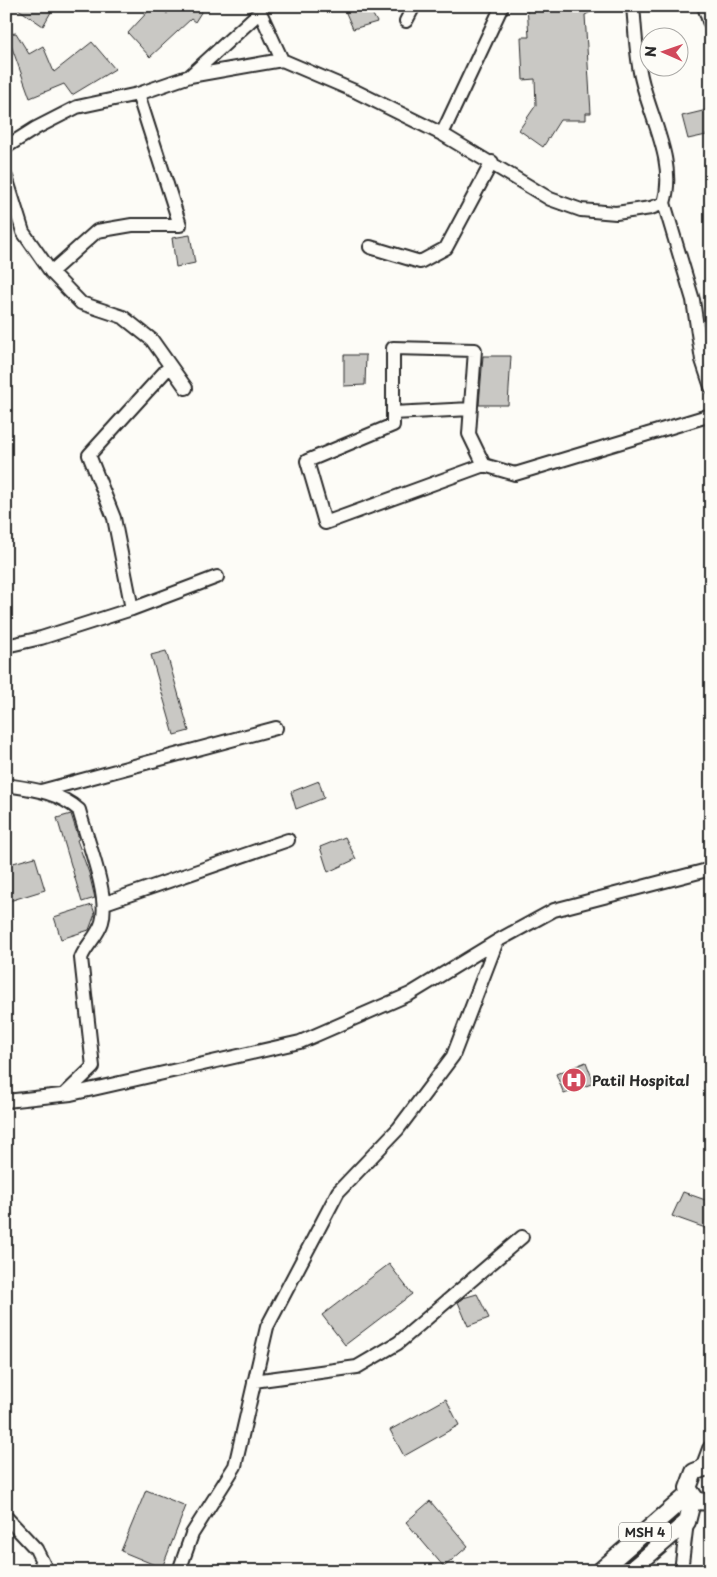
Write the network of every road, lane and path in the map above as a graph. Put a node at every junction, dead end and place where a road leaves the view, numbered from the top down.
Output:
1 (414, 6) edge
2 (502, 6) edge
3 (633, 6) edge
4 (706, 6) edge
5 (261, 9) edge
6 (406, 21) dead end
7 (711, 21) edge
8 (282, 60) junction
9 (190, 76) junction
10 (138, 94) junction
11 (442, 134) junction
12 (6, 147) edge
13 (492, 162) junction
14 (6, 177) edge
15 (664, 203) junction
16 (370, 247) dead end
17 (51, 272) junction
18 (170, 366) junction
19 (711, 387) edge
20 (186, 388) dead end
21 (471, 410) junction
22 (393, 413) junction
23 (711, 414) edge
24 (484, 465) junction
25 (217, 577) dead end
26 (132, 609) junction
27 (6, 646) edge
28 (276, 728) dead end
29 (6, 785) edge
30 (41, 791) junction
31 (288, 840) dead end
32 (711, 869) edge
33 (105, 903) junction
34 (497, 941) junction
35 (64, 1095) junction
36 (6, 1101) edge
37 (522, 1237) dead end
38 (254, 1381) junction
39 (711, 1448) edge
40 (709, 1468) edge
41 (692, 1496) junction
42 (711, 1502) edge
43 (6, 1517) edge
44 (688, 1522) junction
45 (47, 1571) edge
46 (179, 1571) edge
47 (600, 1571) edge
48 (630, 1571) edge
49 (681, 1571) edge

1 - 6 street
2 - 11 street
3 - 15 street
4 - 7 main road
5 - 8 street
5 - 9 street
8 - 9 street
8 - 11 street
9 - 10 street
10 - 12 street
10 - 17 street
11 - 13 street
13 - 15 street
13 - 16 street
14 - 17 street
15 - 19 street
17 - 18 street
18 - 20 street
18 - 26 street
21 - 22 street
21 - 22 street
21 - 24 street
22 - 24 street
23 - 24 street
25 - 26 street
26 - 27 street
28 - 30 street
29 - 30 street
30 - 33 street
31 - 33 street
32 - 34 street
33 - 35 street
34 - 35 street
34 - 38 street
35 - 36 street
37 - 38 street
38 - 46 street
39 - 40 main road
40 - 41 main road
41 - 42 main road
41 - 44 main road, MSH 4
41 - 47 main road, MSH 4
43 - 45 street
44 - 48 main road, MSH 4
44 - 49 street

